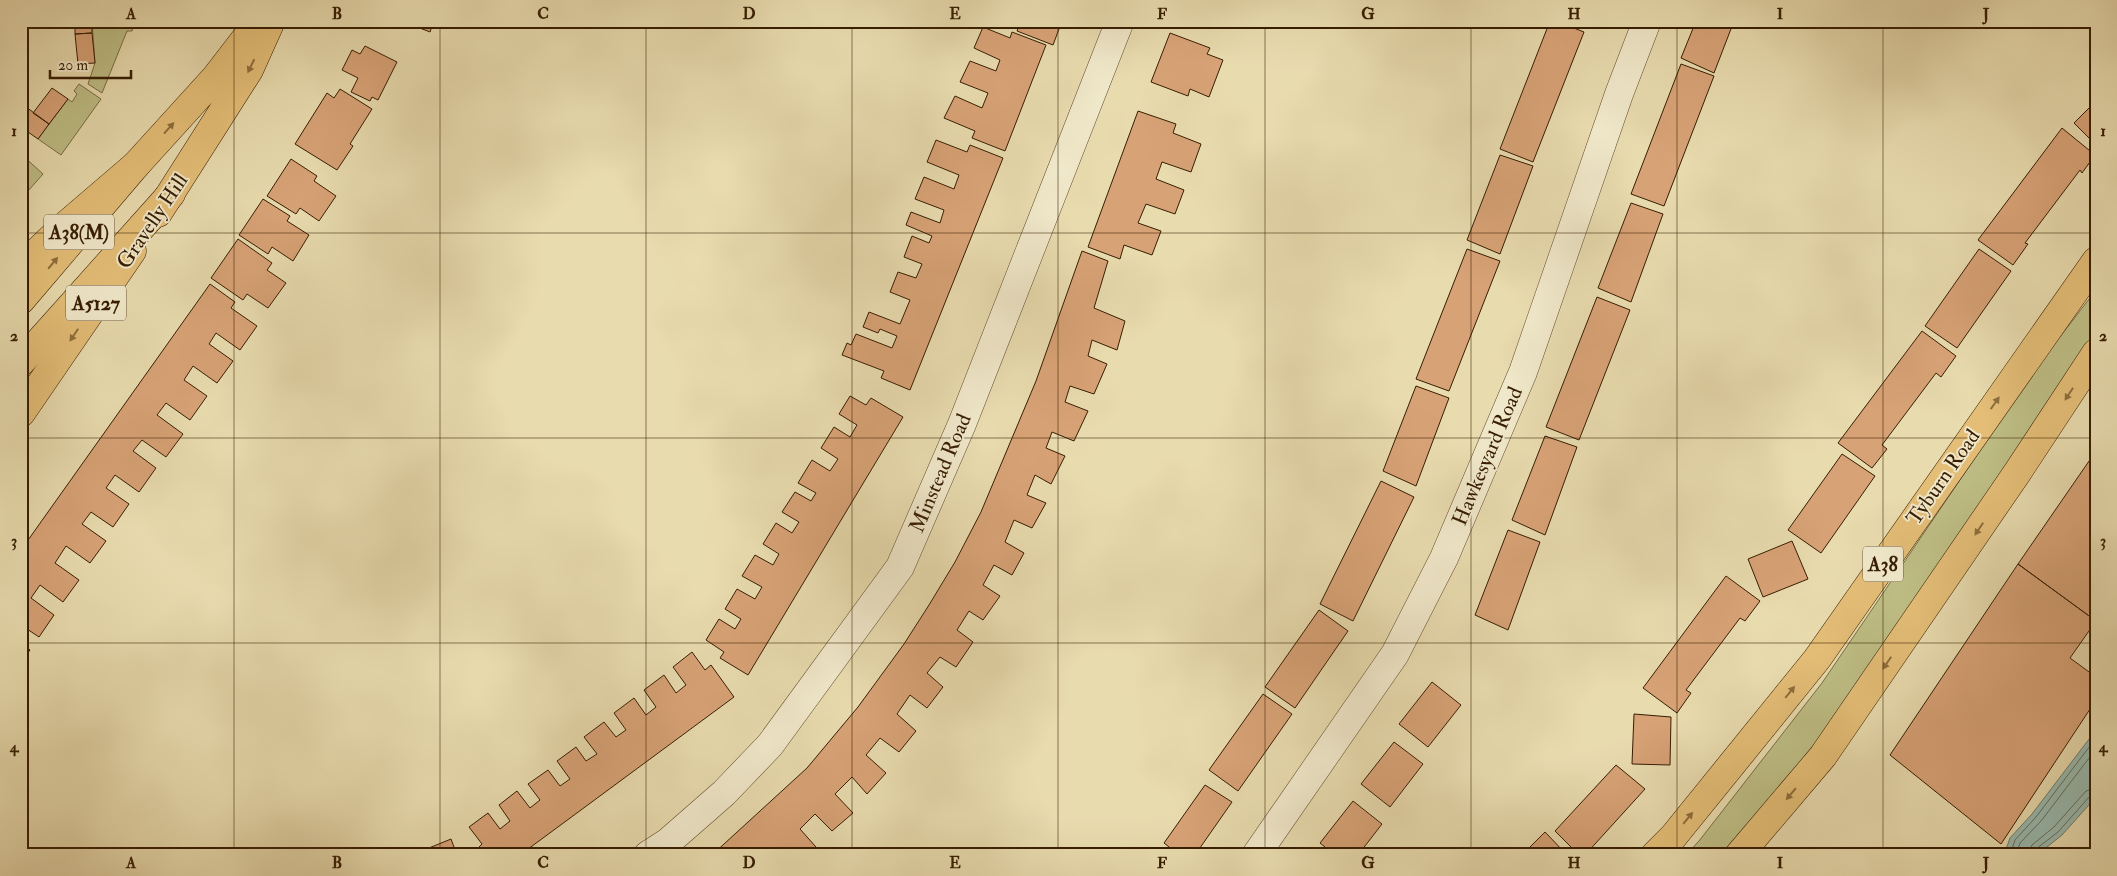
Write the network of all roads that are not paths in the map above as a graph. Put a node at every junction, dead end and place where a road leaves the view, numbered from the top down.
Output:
1 (259, 21) edge
2 (271, 21) edge
3 (1120, 21) edge
4 (1647, 21) edge
5 (136, 164) junction
6 (171, 194) junction
7 (2096, 261) edge
8 (21, 267) edge
9 (21, 300) edge
10 (2096, 353) edge
11 (21, 362) edge
12 (21, 413) edge
13 (648, 855) edge
14 (1256, 855) edge
15 (1655, 855) edge
16 (1740, 855) edge

5 -> 1 main road, Gravelly Hill
2 -> 6 main road, Gravelly Hill / A5127
3 - 13 street, Minstead Road
4 - 14 street, Hawkesyard Road
5 - 8 main road, Gravelly Hill
9 -> 5 main road, A38(M)
6 - 11 main road, A38(M)
6 -> 12 main road, Gravelly Hill / A5127
15 -> 7 main road, Tyburn Road / A38
10 -> 16 main road

